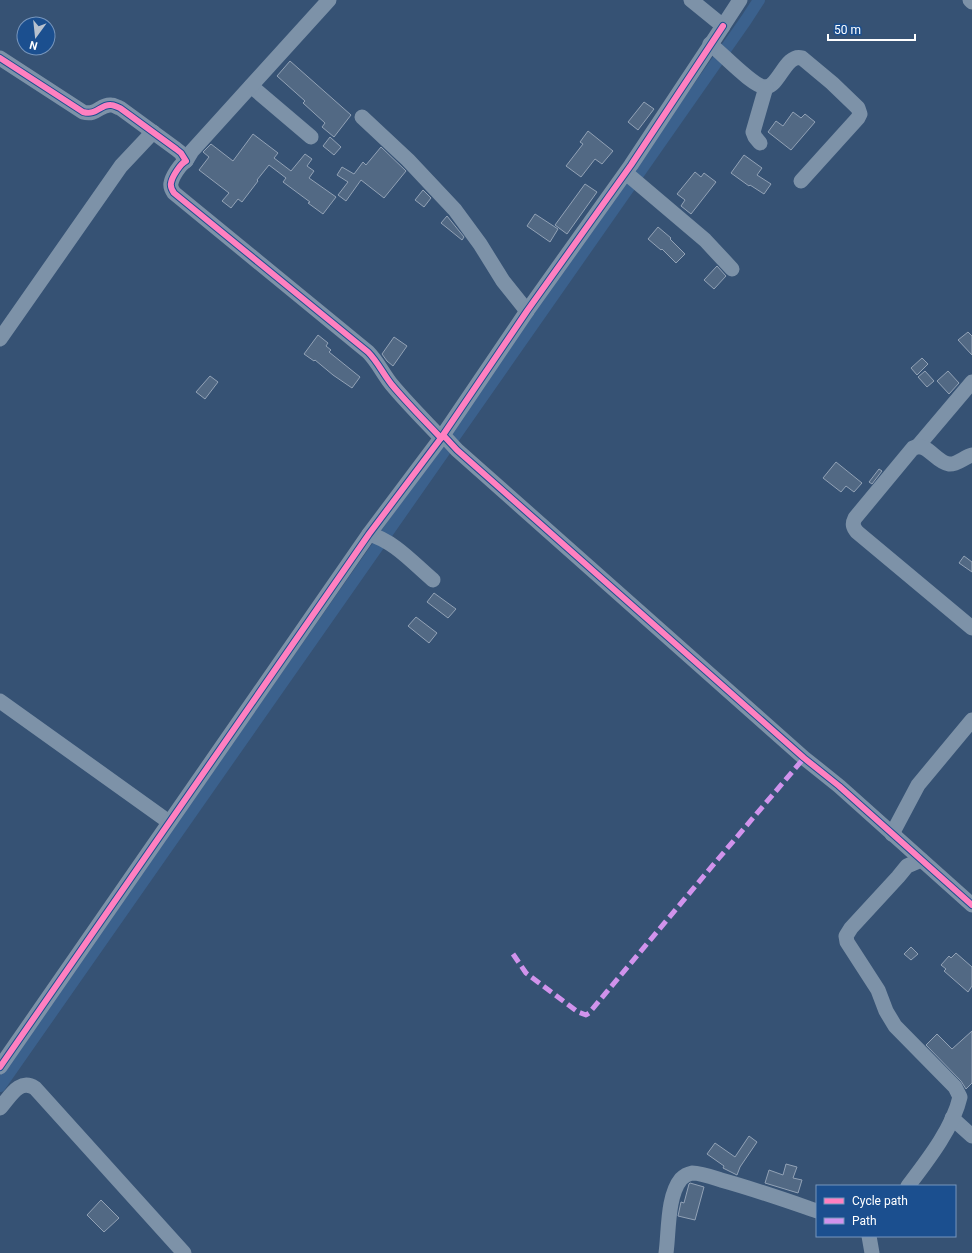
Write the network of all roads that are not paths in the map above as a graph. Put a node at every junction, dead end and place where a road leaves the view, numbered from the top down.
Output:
1 (329, 0) edge
2 (691, 0) edge
3 (740, 0) edge
4 (723, 26) junction
5 (712, 46) junction
6 (0, 58) edge
7 (251, 86) junction
8 (766, 87) junction
9 (362, 117) dead end
10 (153, 132) junction
11 (311, 137) dead end
12 (760, 143) dead end
13 (186, 161) junction
14 (632, 178) junction
15 (801, 182) dead end
16 (732, 269) dead end
17 (527, 311) junction
18 (0, 339) edge
19 (972, 382) edge
20 (443, 437) junction
21 (917, 447) junction
22 (972, 455) edge
23 (377, 537) junction
24 (433, 580) dead end
25 (972, 628) edge
26 (0, 701) edge
27 (972, 720) edge
28 (169, 822) junction
29 (892, 834) junction
30 (921, 860) junction
31 (972, 905) edge
32 (0, 1067) edge
33 (0, 1108) edge
34 (952, 1118) junction
35 (972, 1136) edge
36 (909, 1185) edge
37 (816, 1211) edge
38 (869, 1237) edge
39 (184, 1253) edge
40 (666, 1253) edge
41 (872, 1253) edge

1 - 7 street
2 - 4 street
3 - 4 street
4 - 5 street
5 - 8 street
5 - 14 street
6 - 10 street
7 - 11 street
7 - 13 street
8 - 12 street
8 - 15 street
9 - 17 street
10 - 13 street
10 - 18 street
13 - 20 street
14 - 16 street
14 - 17 street
17 - 20 street
19 - 21 street
20 - 23 street
20 - 29 street
21 - 22 street
21 - 25 street
23 - 24 street
23 - 28 street
26 - 28 street
27 - 29 street
28 - 32 street
29 - 30 street
30 - 31 street
30 - 34 street
33 - 39 street
34 - 35 street
34 - 36 street
37 - 40 street
38 - 41 street

